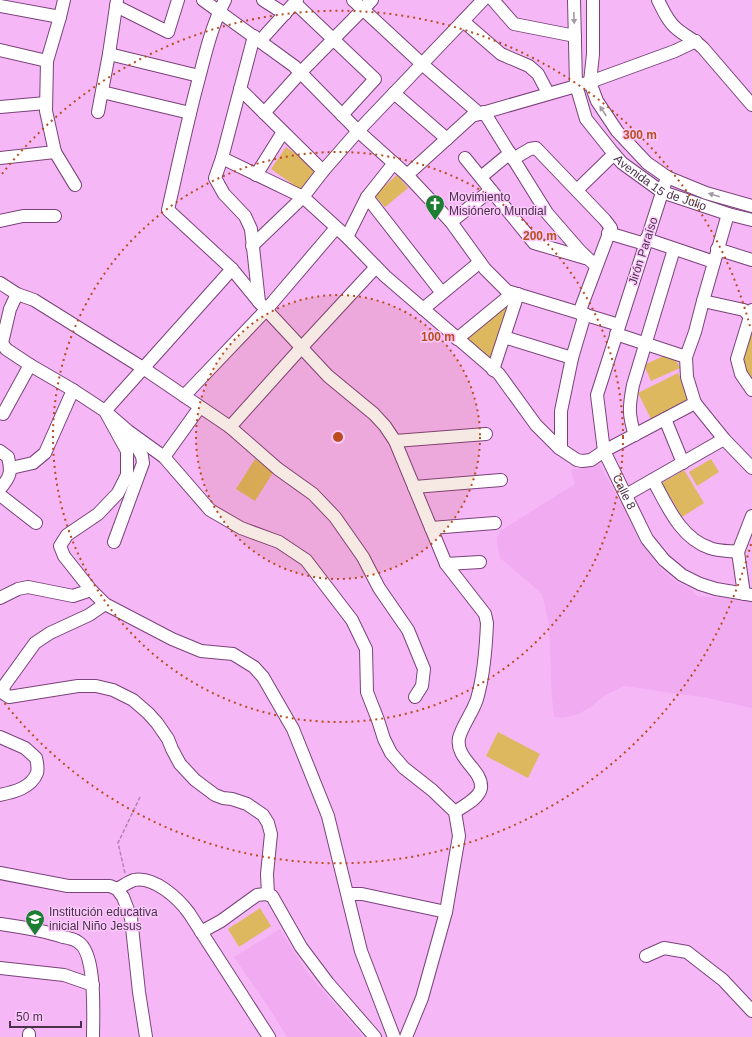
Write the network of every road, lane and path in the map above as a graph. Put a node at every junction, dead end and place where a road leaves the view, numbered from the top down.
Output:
1 (64, 0) edge
2 (178, 0) edge
3 (203, 0) edge
4 (263, 0) edge
5 (353, 0) edge
6 (372, 0) edge
7 (483, 0) edge
8 (493, 0) edge
9 (574, 0) edge
10 (593, 0) edge
11 (658, 0) edge
12 (296, 1) edge
13 (117, 3) edge
14 (222, 5) edge
15 (0, 6) edge
16 (364, 9) junction
17 (284, 14) junction
18 (60, 17) junction
19 (463, 21) junction
20 (575, 36) junction
21 (257, 38) junction
22 (334, 39) junction
23 (696, 41) junction
24 (0, 50) edge
25 (109, 54) junction
26 (47, 61) junction
27 (422, 64) junction
28 (300, 73) junction
29 (199, 76) junction
30 (590, 82) junction
31 (576, 85) junction
32 (240, 89) junction
33 (102, 92) junction
34 (394, 93) junction
35 (548, 93) junction
36 (46, 103) junction
37 (752, 106) edge
38 (0, 107) edge
39 (98, 112) dead end
40 (190, 113) junction
41 (264, 113) junction
42 (482, 113) junction
43 (342, 115) junction
44 (358, 131) junction
45 (283, 132) junction
46 (447, 139) junction
47 (55, 152) junction
48 (614, 154) junction
49 (511, 156) junction
50 (0, 158) edge
51 (222, 158) junction
52 (466, 158) dead end
53 (394, 163) junction
54 (323, 171) junction
55 (256, 175) junction
56 (407, 175) junction
57 (481, 177) junction
58 (667, 178) junction
59 (75, 185) dead end
60 (491, 190) junction
61 (577, 190) junction
62 (662, 192) junction
63 (367, 197) junction
64 (302, 198) junction
65 (752, 206) edge
66 (728, 214) junction
67 (55, 216) dead end
68 (752, 220) edge
69 (0, 221) edge
70 (451, 222) junction
71 (336, 228) junction
72 (608, 233) junction
73 (347, 237) junction
74 (645, 242) junction
75 (252, 246) junction
76 (674, 248) junction
77 (718, 249) junction
78 (752, 260) edge
79 (480, 262) junction
80 (714, 262) junction
81 (592, 263) junction
82 (376, 267) junction
83 (232, 269) junction
84 (0, 283) edge
85 (442, 292) junction
86 (515, 293) junction
87 (18, 294) junction
88 (702, 301) junction
89 (262, 306) junction
90 (422, 309) junction
91 (5, 313) edge
92 (582, 314) junction
93 (751, 315) edge
94 (618, 329) junction
95 (504, 337) junction
96 (457, 339) junction
97 (646, 344) junction
98 (301, 348) junction
99 (686, 357) junction
100 (572, 358) junction
101 (30, 365) junction
102 (143, 368) junction
103 (493, 370) junction
104 (73, 390) junction
105 (752, 390) edge
106 (184, 396) junction
107 (695, 403) junction
108 (200, 407) junction
109 (106, 410) junction
110 (3, 414) dead end
111 (665, 419) junction
112 (230, 427) junction
113 (128, 431) junction
114 (486, 434) dead end
115 (635, 435) junction
116 (724, 439) junction
117 (395, 441) junction
118 (561, 449) junction
119 (0, 451) edge
120 (604, 451) junction
121 (164, 457) junction
122 (683, 463) junction
123 (11, 468) junction
124 (752, 468) edge
125 (501, 480) dead end
126 (653, 480) junction
127 (414, 487) junction
128 (0, 490) edge
129 (0, 495) edge
130 (626, 495) junction
131 (752, 516) edge
132 (36, 523) dead end
133 (494, 523) dead end
134 (431, 528) junction
135 (114, 542) dead end
136 (738, 552) junction
137 (480, 562) dead end
138 (446, 564) junction
139 (91, 590) junction
140 (748, 594) edge
141 (0, 598) edge
142 (105, 604) junction
143 (415, 697) dead end
144 (0, 737) edge
145 (0, 795) edge
146 (140, 797) dead end
147 (454, 812) junction
148 (0, 873) edge
149 (122, 886) junction
150 (268, 894) junction
151 (348, 894) junction
152 (446, 912) junction
153 (0, 924) edge
154 (201, 932) junction
155 (646, 956) dead end
156 (0, 968) edge
157 (94, 985) junction
158 (752, 1011) edge
159 (261, 1032) edge
160 (92, 1037) edge
161 (146, 1037) edge
162 (269, 1037) edge
163 (375, 1037) edge
164 (394, 1037) edge
165 (406, 1037) edge

1 - 18 street
2 - 13 street
3 - 14 street
4 - 17 street
5 - 16 street
6 - 16 street
7 - 19 street
8 - 20 street
9 -> 20 street, Avenida 15 de Julio
10 - 30 street, Avenida 15 de Julio
11 - 23 street
12 - 17 street
12 - 22 street
13 - 25 street
14 - 21 street
14 - 29 street
15 - 18 street
16 - 22 street
16 - 27 street
17 - 21 street
18 - 26 street
19 - 27 street
19 - 35 street
20 - 31 street, Avenida 15 de Julio
21 - 28 street
21 - 32 street
22 - 28 street
22 - 43 street
23 - 30 street
23 - 37 street
24 - 26 street
25 - 29 street
25 - 33 street
26 - 36 street
27 - 34 street
27 - 42 street
28 - 41 street
28 - 43 street
29 - 40 street
30 - 31 street
58 -> 30 street, Avenida 15 de Julio
31 - 35 street
31 - 48 street, Avenida 15 de Julio
32 - 41 street
32 - 51 street
33 - 39 street
33 - 40 street
34 - 44 street
34 - 46 street
35 - 42 street
36 - 38 street
36 - 47 street
40 - 83 street
41 - 45 street
42 - 46 street
42 - 49 street
43 - 44 street
44 - 53 street
44 - 54 street
45 - 54 street
45 - 55 street
46 - 56 street
47 - 50 street
47 - 59 street
48 - 61 street
48 - 62 street, Avenida 15 de Julio
49 - 57 street
49 - 61 street
49 - 81 street
51 - 55 street
51 - 75 street
52 - 57 street
53 - 56 street
53 - 63 street
54 - 64 street
55 - 64 street
56 - 70 street
57 - 60 street
58 - 62 street, Jirón Paraíso
65 -> 58 street, Avenida 15 de Julio
60 - 70 street
60 - 81 street
61 - 72 street
62 - 66 street, Avenida 15 de Julio
62 - 74 street, Jirón Paraíso
63 - 73 street
63 - 85 street
64 - 71 street
64 - 75 street
66 - 68 street, Avenida 15 de Julio
66 - 77 street
67 - 69 street
70 - 79 street
71 - 73 street
71 - 89 street
72 - 74 street
72 - 81 street
73 - 82 street
74 - 76 street
74 - 94 street, Jirón Paraíso
75 - 89 street
76 - 80 street
76 - 97 street
77 - 78 street
77 - 80 street
79 - 85 street
79 - 86 street
80 - 88 street
81 - 92 street
82 - 90 street
82 - 98 street
83 - 89 street
83 - 102 street
84 - 87 street
85 - 90 street
86 - 92 street
86 - 95 street
86 - 96 street
87 - 91 street
87 - 102 street
88 - 93 street
88 - 99 street
89 - 98 street
89 - 106 street
90 - 96 street
91 - 101 street
92 - 94 street
92 - 100 street
93 - 105 street
94 - 97 street
94 - 120 street, Calle 8
95 - 100 street
95 - 103 street
96 - 103 street
97 - 99 street
97 - 115 street
98 - 112 street
98 - 117 street
99 - 107 street
100 - 118 street
101 - 104 street
101 - 110 street
102 - 106 street
102 - 109 street
103 - 118 street
104 - 109 street
104 - 123 street
106 - 108 street
107 - 111 street
107 - 116 street
108 - 112 street
108 - 121 street
109 - 113 street
109 - 139 street
111 - 115 street
111 - 122 street
112 - 143 street
113 - 121 street
113 - 135 street
114 - 117 street
115 - 120 street
116 - 122 street
116 - 124 street
117 - 127 street
118 - 120 street
119 - 123 street
120 - 130 street, Calle 8
121 - 147 street
122 - 126 street
123 - 128 street
125 - 127 street
126 - 130 street
126 - 136 street
127 - 134 street
129 - 132 street
130 - 140 street, Calle 8
131 - 136 street
133 - 134 street
134 - 138 street
136 - 140 street
137 - 138 street
138 - 147 street
139 - 141 street
139 - 142 street
142 - 150 street
142 - 151 street
144 - 145 street
146 - 149 path
147 - 152 street
148 - 149 street
149 - 154 street
149 - 161 street
150 - 154 street
150 - 163 street
151 - 152 street
151 - 164 street
152 - 165 street
153 - 157 street
154 - 159 street
155 - 158 street
156 - 157 street
157 - 160 street
159 - 162 street

